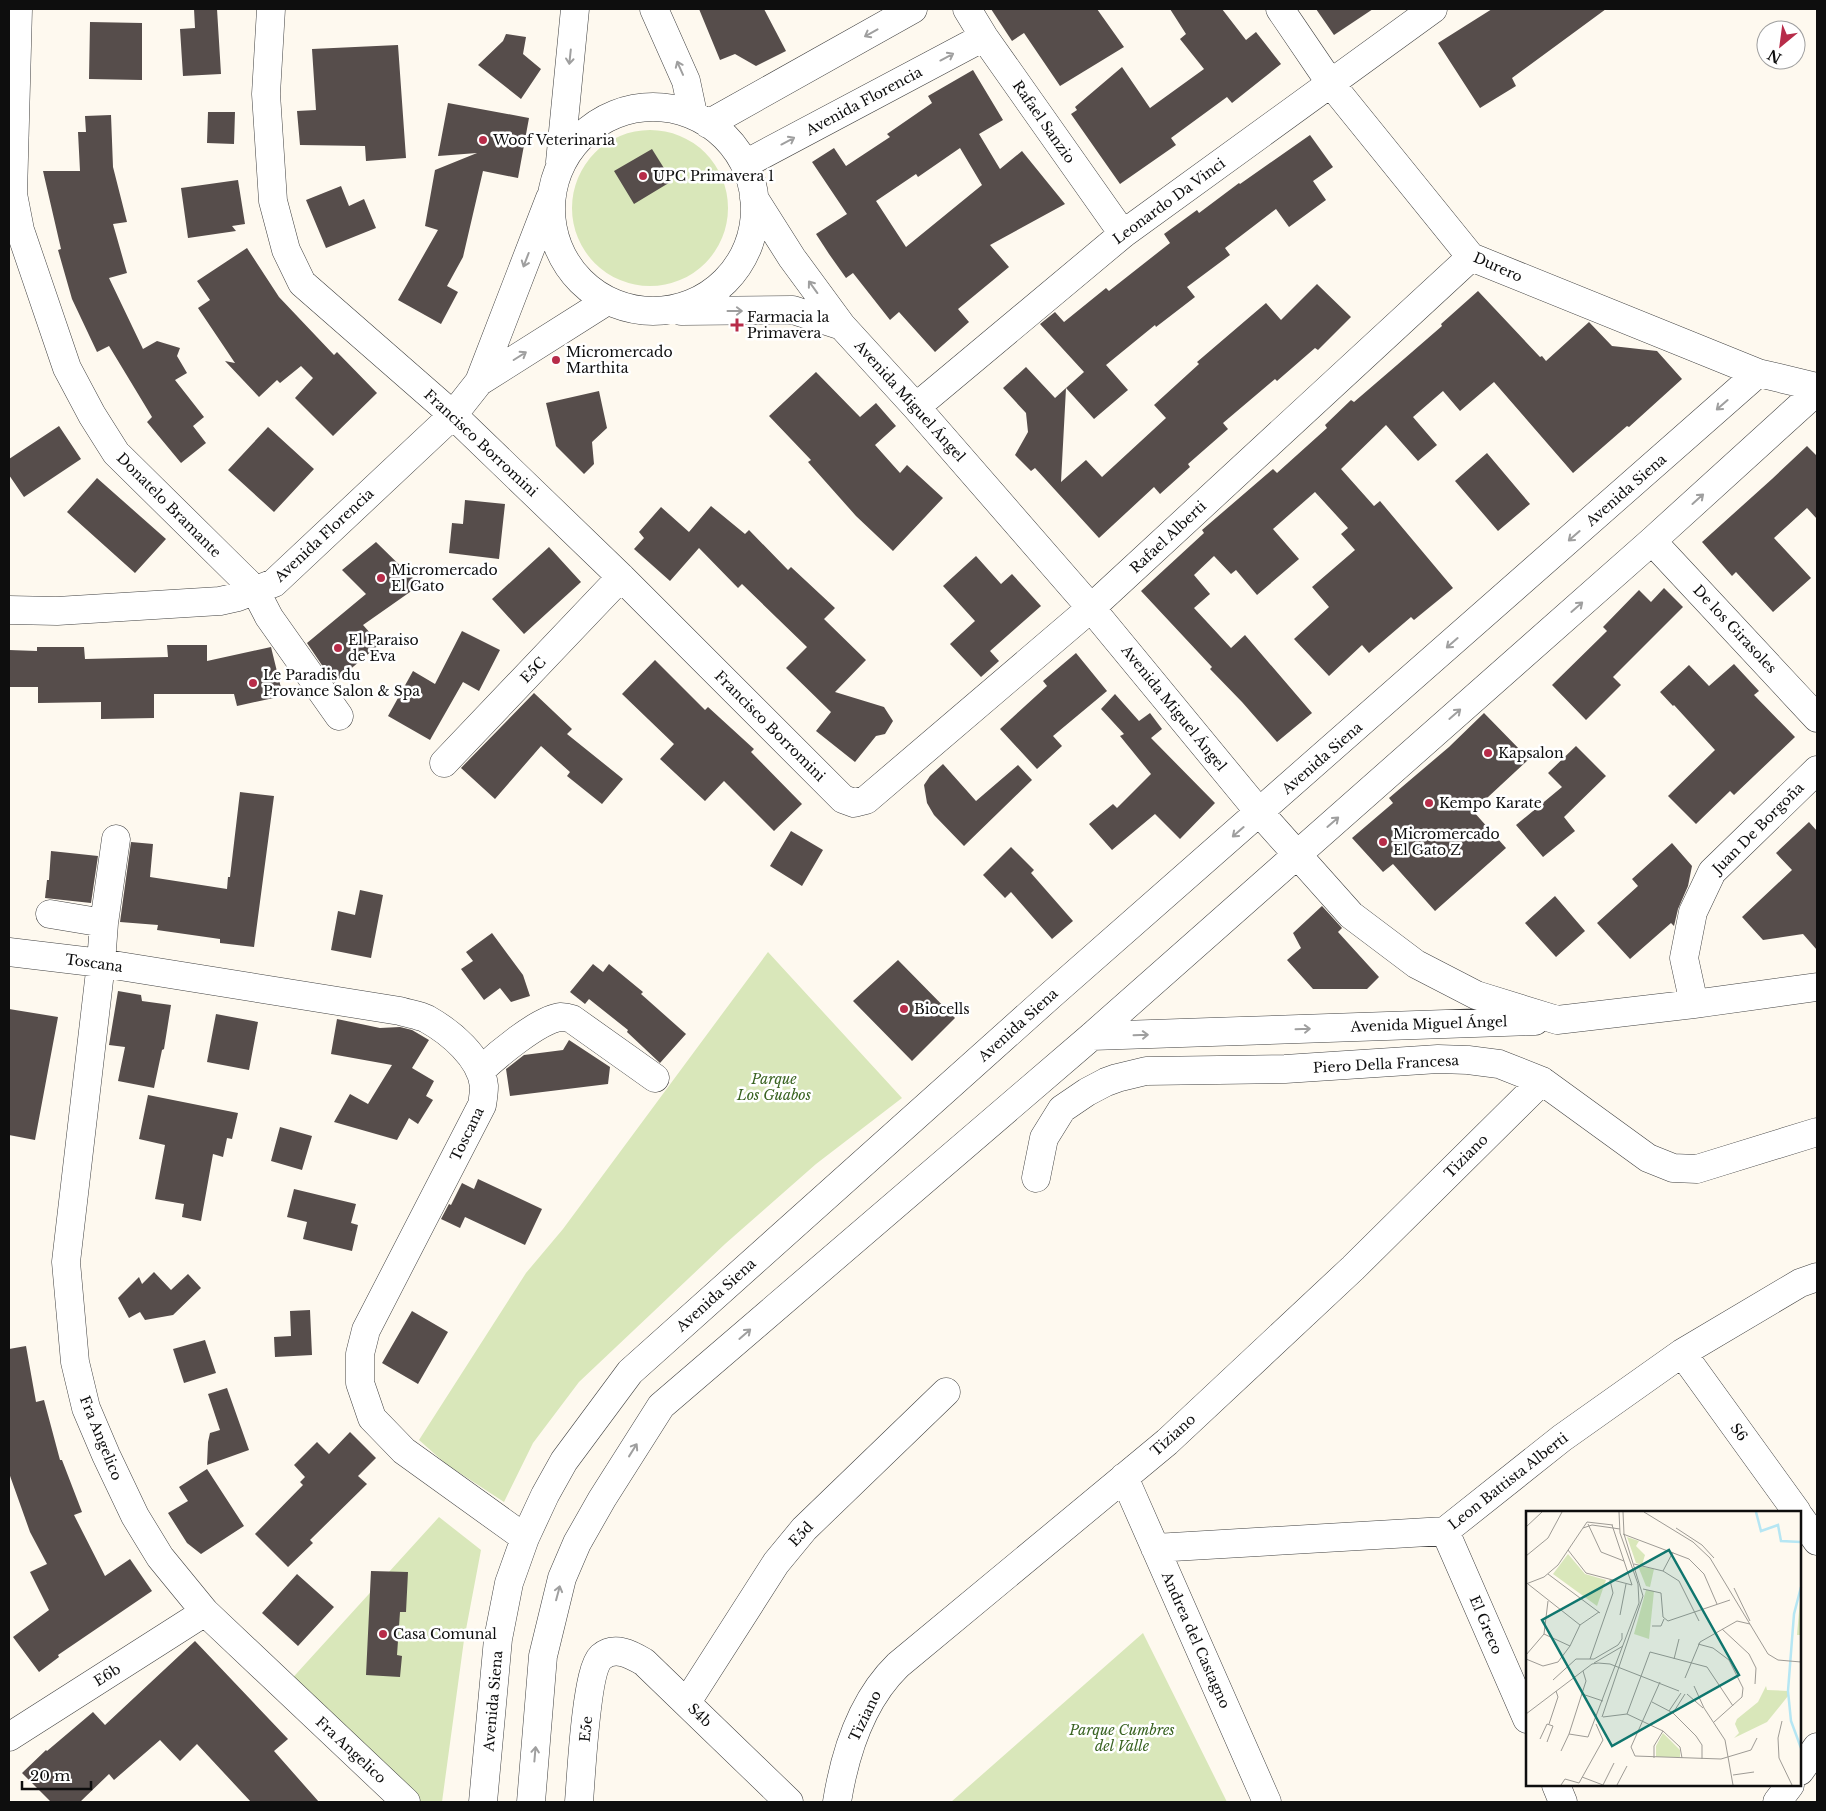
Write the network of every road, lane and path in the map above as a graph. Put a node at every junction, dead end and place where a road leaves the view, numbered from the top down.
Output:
1 (18, 9) edge
2 (271, 9) edge
3 (575, 9) edge
4 (654, 9) edge
5 (913, 9) edge
6 (967, 9) edge
7 (1280, 9) edge
8 (1433, 9) edge
9 (984, 37) junction
10 (1331, 84) junction
11 (701, 119) junction
12 (560, 162) junction
13 (745, 164) junction
14 (550, 198) junction
15 (754, 198) junction
16 (1123, 234) junction
17 (1471, 257) junction
18 (607, 301) junction
19 (668, 311) junction
20 (842, 326) junction
21 (1758, 373) junction
22 (478, 382) junction
23 (1817, 389) edge
24 (916, 407) junction
25 (452, 415) junction
26 (1652, 540) junction
27 (621, 577) junction
28 (256, 590) junction
29 (1092, 608) junction
30 (9, 610) edge
31 (339, 716) dead end
32 (1817, 718) edge
33 (444, 762) dead end
34 (1817, 770) edge
35 (854, 803) joint
36 (1260, 813) junction
37 (116, 839) dead end
38 (1297, 854) junction
39 (50, 914) dead end
40 (104, 923) junction
41 (9, 952) edge
42 (102, 964) junction
43 (1817, 987) edge
44 (1694, 1004) junction
45 (1557, 1020) junction
46 (1092, 1036) junction
47 (480, 1070) junction
48 (655, 1078) dead end
49 (1542, 1081) junction
50 (1817, 1132) edge
51 (1036, 1178) dead end
52 (1817, 1277) edge
53 (1682, 1353) junction
54 (946, 1392) dead end
55 (1124, 1477) junction
56 (1796, 1511) edge
57 (1801, 1517) edge
58 (1446, 1531) junction
59 (525, 1538) junction
60 (1817, 1541) edge
61 (1155, 1548) junction
62 (206, 1612) junction
63 (601, 1657) joint
64 (687, 1702) junction
65 (1526, 1717) edge
66 (9, 1737) edge
67 (1817, 1747) edge
68 (1801, 1770) edge
69 (1556, 1786) edge
70 (1789, 1786) edge
71 (406, 1802) edge
72 (483, 1802) edge
73 (531, 1802) edge
74 (579, 1802) edge
75 (789, 1802) edge
76 (838, 1802) edge
77 (1267, 1802) edge
78 (1563, 1802) edge
79 (1777, 1802) edge

1 - 28 street, Donatelo Bramante
2 - 25 street, Francisco Borromini
3 -> 12 street
11 -> 4 street
5 -> 11 street
6 - 9 street, Rafael Sanzio
7 - 10 street, Durero
8 - 10 street, Leonardo Da Vinci
13 -> 9 street, Avenida Florencia
9 - 16 street, Rafael Sanzio
10 - 16 street, Leonardo Da Vinci
10 - 17 street, Durero
11 - 12 street
11 - 13 street
12 - 14 street
13 - 15 street
14 - 18 street, Avenida Miguel Ángel
14 -> 22 street, Avenida Florencia
15 - 19 street
20 -> 15 street, Avenida Miguel Ángel
16 - 24 street, Leonardo Da Vinci
17 - 21 street, Durero
17 - 29 street, Rafael Alberti
18 - 19 street, Avenida Miguel Ángel
22 -> 18 street, Avenida Florencia
19 -> 20 street, Avenida Miguel Ángel
20 - 24 street, Avenida Miguel Ángel
21 - 23 street, Durero
21 -> 36 street, Avenida Siena
22 - 25 street, Avenida Florencia
26 -> 23 street
24 - 29 street, Avenida Miguel Ángel
25 - 27 street, Francisco Borromini
25 - 28 street, Avenida Florencia
26 - 32 street, De los Girasoles
38 -> 26 street
27 - 33 street, E5C
27 - 35 street, Francisco Borromini
28 - 30 street, Avenida Florencia
28 - 31 street, Donatelo Bramante
29 - 35 street, Rafael Alberti
29 - 36 street, Avenida Miguel Ángel
34 - 44 street, Juan De Borgoña
36 - 38 street, Avenida Miguel Ángel
36 -> 59 street, Avenida Siena
37 - 40 street, Fra Angelico
38 - 45 street, Avenida Miguel Ángel
38 - 46 street
39 - 40 street
40 - 42 street, Fra Angelico
41 - 42 street, Toscana
42 - 47 street, Toscana
42 - 62 street, Fra Angelico
43 - 44 street, Avenida Miguel Ángel
44 - 45 street, Avenida Miguel Ángel
46 -> 45 street, Avenida Miguel Ángel
73 -> 46 street
47 - 48 street
47 - 59 street, Toscana
49 - 50 street, Piero Della Francesa
49 - 51 street, Piero Della Francesa
49 - 55 street, Tiziano
52 - 53 street, Leon Battista Alberti
53 - 56 street, S6
53 - 58 street, Leon Battista Alberti
54 - 64 street, E5d
55 - 61 street, Andrea del Castagno
55 - 76 street, Tiziano
57 - 60 street
58 - 61 street, Leon Battista Alberti
58 - 65 street, El Greco
59 - 72 street, Avenida Siena
61 - 77 street, Andrea del Castagno
62 - 66 street, E6b
62 - 71 street, Fra Angelico
63 - 64 street, S4b
63 - 74 street, E5e
64 - 75 street, S4b
67 - 68 street
69 - 78 street
70 - 79 street

